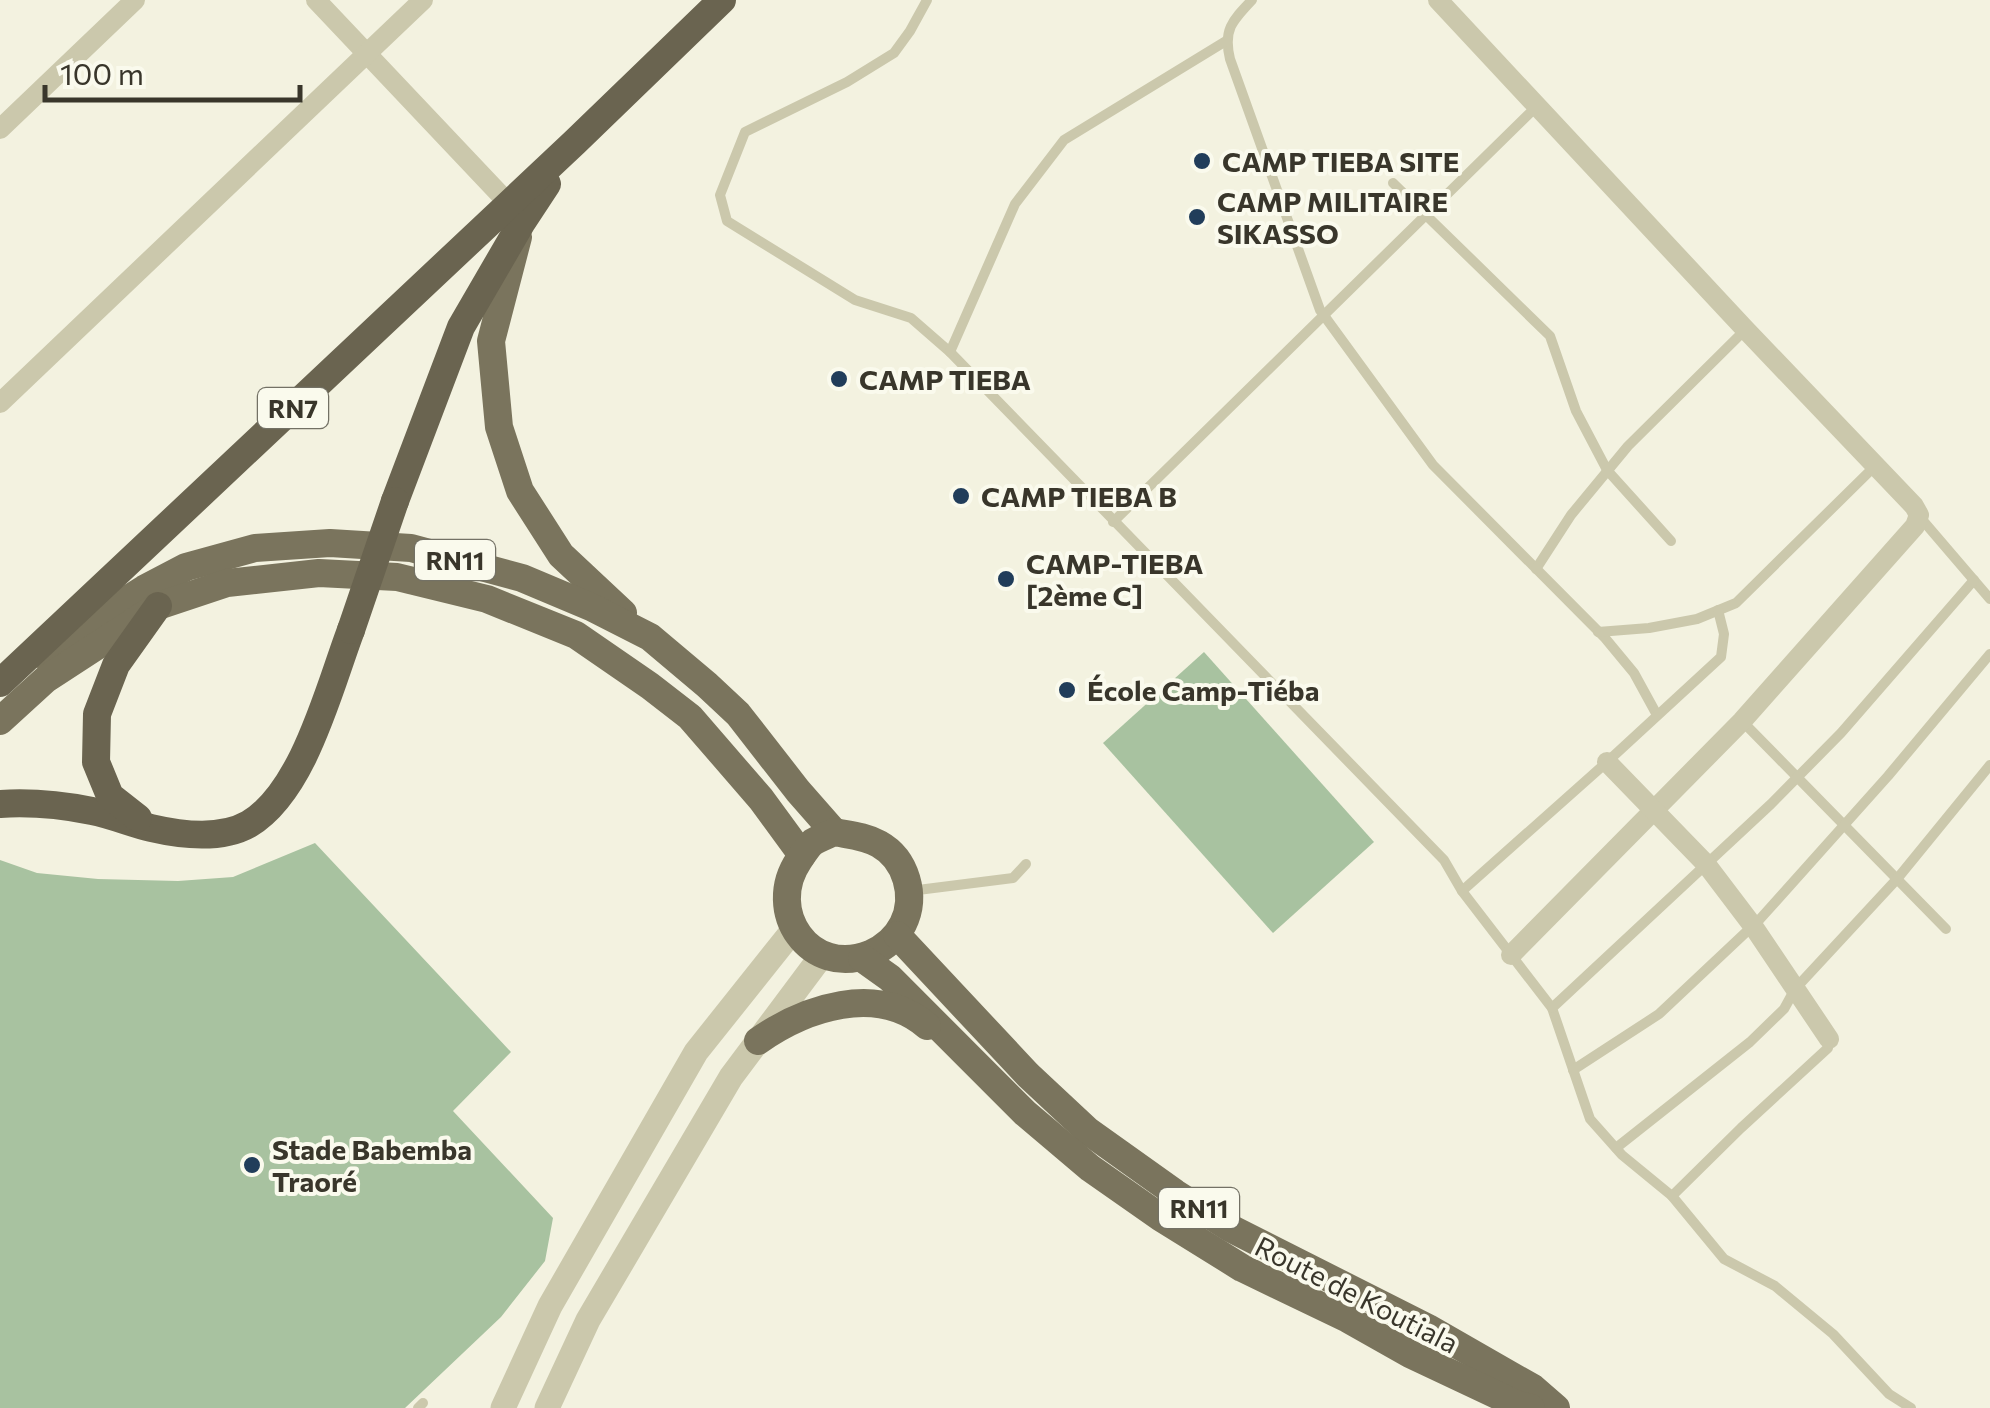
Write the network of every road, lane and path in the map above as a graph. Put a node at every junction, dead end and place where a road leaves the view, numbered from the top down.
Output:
1 (135, 0) edge
2 (316, 0) edge
3 (423, 0) edge
4 (722, 0) edge
5 (927, 0) edge
6 (1252, 0) edge
7 (1438, 0) edge
8 (1226, 41) junction
9 (366, 54) junction
10 (1537, 106) junction
11 (0, 129) edge
12 (1393, 183) dead end
13 (516, 213) junction
14 (1426, 215) junction
15 (1324, 316) junction
16 (1745, 330) junction
17 (950, 352) junction
18 (0, 403) edge
19 (1876, 466) junction
20 (1607, 470) junction
21 (1918, 515) junction
22 (1114, 522) junction
23 (1670, 541) dead end
24 (1536, 569) junction
25 (1974, 580) junction
26 (1990, 599) edge
27 (158, 606) junction
28 (1718, 610) junction
29 (1598, 632) junction
30 (650, 638) junction
31 (1990, 654) edge
32 (3, 673) edge
33 (1658, 715) junction
34 (1742, 721) junction
35 (0, 722) edge
36 (1607, 762) junction
37 (1990, 765) edge
38 (1797, 777) junction
39 (0, 804) edge
40 (1654, 810) junction
41 (1844, 825) junction
42 (152, 828) junction
43 (834, 832) junction
44 (802, 855) junction
45 (1026, 864) dead end
46 (1706, 864) junction
47 (1896, 879) junction
48 (909, 891) junction
49 (1462, 891) junction
50 (1753, 926) junction
51 (794, 929) junction
52 (1946, 930) dead end
53 (896, 935) junction
54 (823, 954) junction
55 (1512, 955) junction
56 (862, 958) junction
57 (1795, 989) junction
58 (1552, 1008) junction
59 (1830, 1039) joint
60 (758, 1042) junction
61 (1573, 1070) junction
62 (982, 1072) junction
63 (659, 1116) junction
64 (694, 1138) junction
65 (1616, 1148) junction
66 (1672, 1196) junction
67 (1522, 1407) edge
68 (503, 1408) edge
69 (548, 1408) edge
70 (1556, 1408) edge
71 (1911, 1408) edge

1 - 11 street
2 - 9 street
3 - 9 street
4 - 13 highway
5 - 17 lane
6 - 8 lane
7 - 10 street
8 - 15 lane
8 - 17 lane
9 - 13 street
9 - 18 street
10 - 14 lane
10 - 16 street
12 - 14 lane
13 - 30 main road, RN11
13 - 32 highway, RN7
13 - 42 highway, bridge
14 - 15 lane
14 - 20 lane
15 - 22 lane
15 - 24 lane
16 - 19 street
16 - 20 lane
17 - 22 lane
19 - 21 street
19 - 28 lane
20 - 23 lane
20 - 24 lane
21 - 25 lane
21 - 34 street
22 - 49 lane
24 - 29 lane
25 - 26 lane
25 - 38 lane
27 - 35 main road, RN11
27 - 42 highway
27 - 44 main road, RN11
28 - 29 lane
28 - 33 lane
29 - 33 lane
30 - 32 main road, RN11
30 - 43 main road, RN11
31 - 41 lane
33 - 36 lane
34 - 38 lane
34 - 40 street
36 - 40 street
36 - 49 lane
37 - 47 lane
38 - 41 lane
38 - 46 lane
39 - 42 highway
40 - 46 street
40 - 55 street
41 - 47 lane
41 - 50 lane
43 - 44 main road
43 - 48 main road
44 - 51 main road
45 - 48 lane
46 - 50 street
46 - 58 lane
47 - 52 lane
47 - 57 lane
48 - 53 main road
49 - 55 lane
50 - 57 street
50 - 61 lane
51 - 54 main road
51 - 63 street
53 - 56 main road
53 - 70 main road, Route de Koutiala / RN11
54 - 56 main road
54 - 60 street
55 - 58 lane
56 - 62 main road, Route de Koutiala / RN11
57 - 59 street
57 - 65 lane
58 - 61 lane
59 - 66 lane
60 - 62 main road
60 - 64 street
61 - 65 lane
62 - 67 main road, Route de Koutiala / RN11
63 - 64 street
63 - 68 street
64 - 69 street
65 - 66 lane
66 - 71 lane

